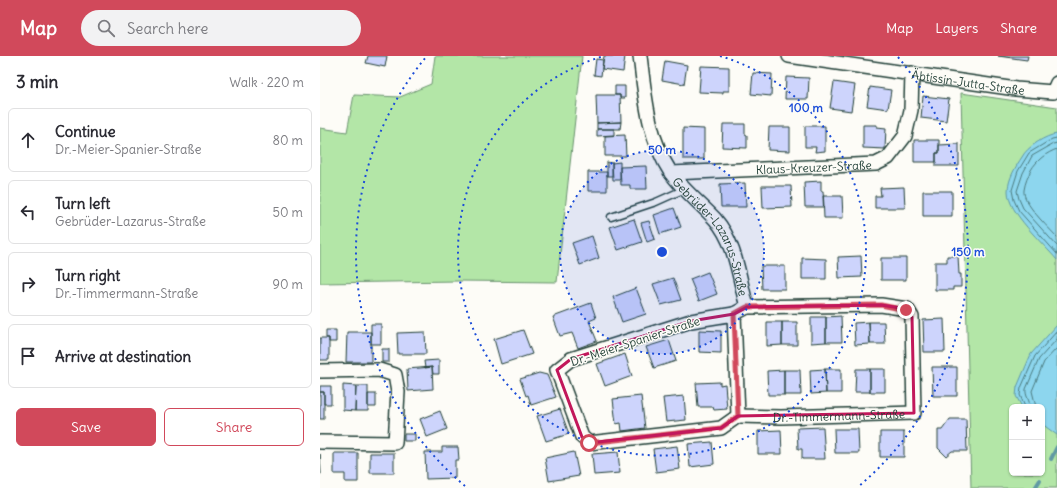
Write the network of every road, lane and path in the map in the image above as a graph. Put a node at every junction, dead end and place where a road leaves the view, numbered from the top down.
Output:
1 (640, 56) edge
2 (789, 56) edge
3 (912, 73) junction
4 (1055, 87) edge
5 (671, 173) junction
6 (685, 189) junction
7 (611, 217) dead end
8 (747, 307) junction
9 (734, 314) junction
10 (320, 370) edge
11 (738, 416) junction
12 (320, 442) edge

1 - 5 street, Gebrüder-Lazarus-Straße
2 - 3 street, Äbtissin-Jutta-Straße
3 - 4 street, Äbtissin-Jutta-Straße
3 - 5 street, Klaus-Kreuzer-Straße
5 - 6 street, Gebrüder-Lazarus-Straße
6 - 7 lane
6 - 8 street, Gebrüder-Lazarus-Straße
8 - 9 street, Gebrüder-Lazarus-Straße
8 - 11 street, Dr.-Timmermann-Straße
9 - 11 street, Gebrüder-Lazarus-Straße
9 - 11 street, Dr.-Meier-Spanier-Straße
10 - 12 street

